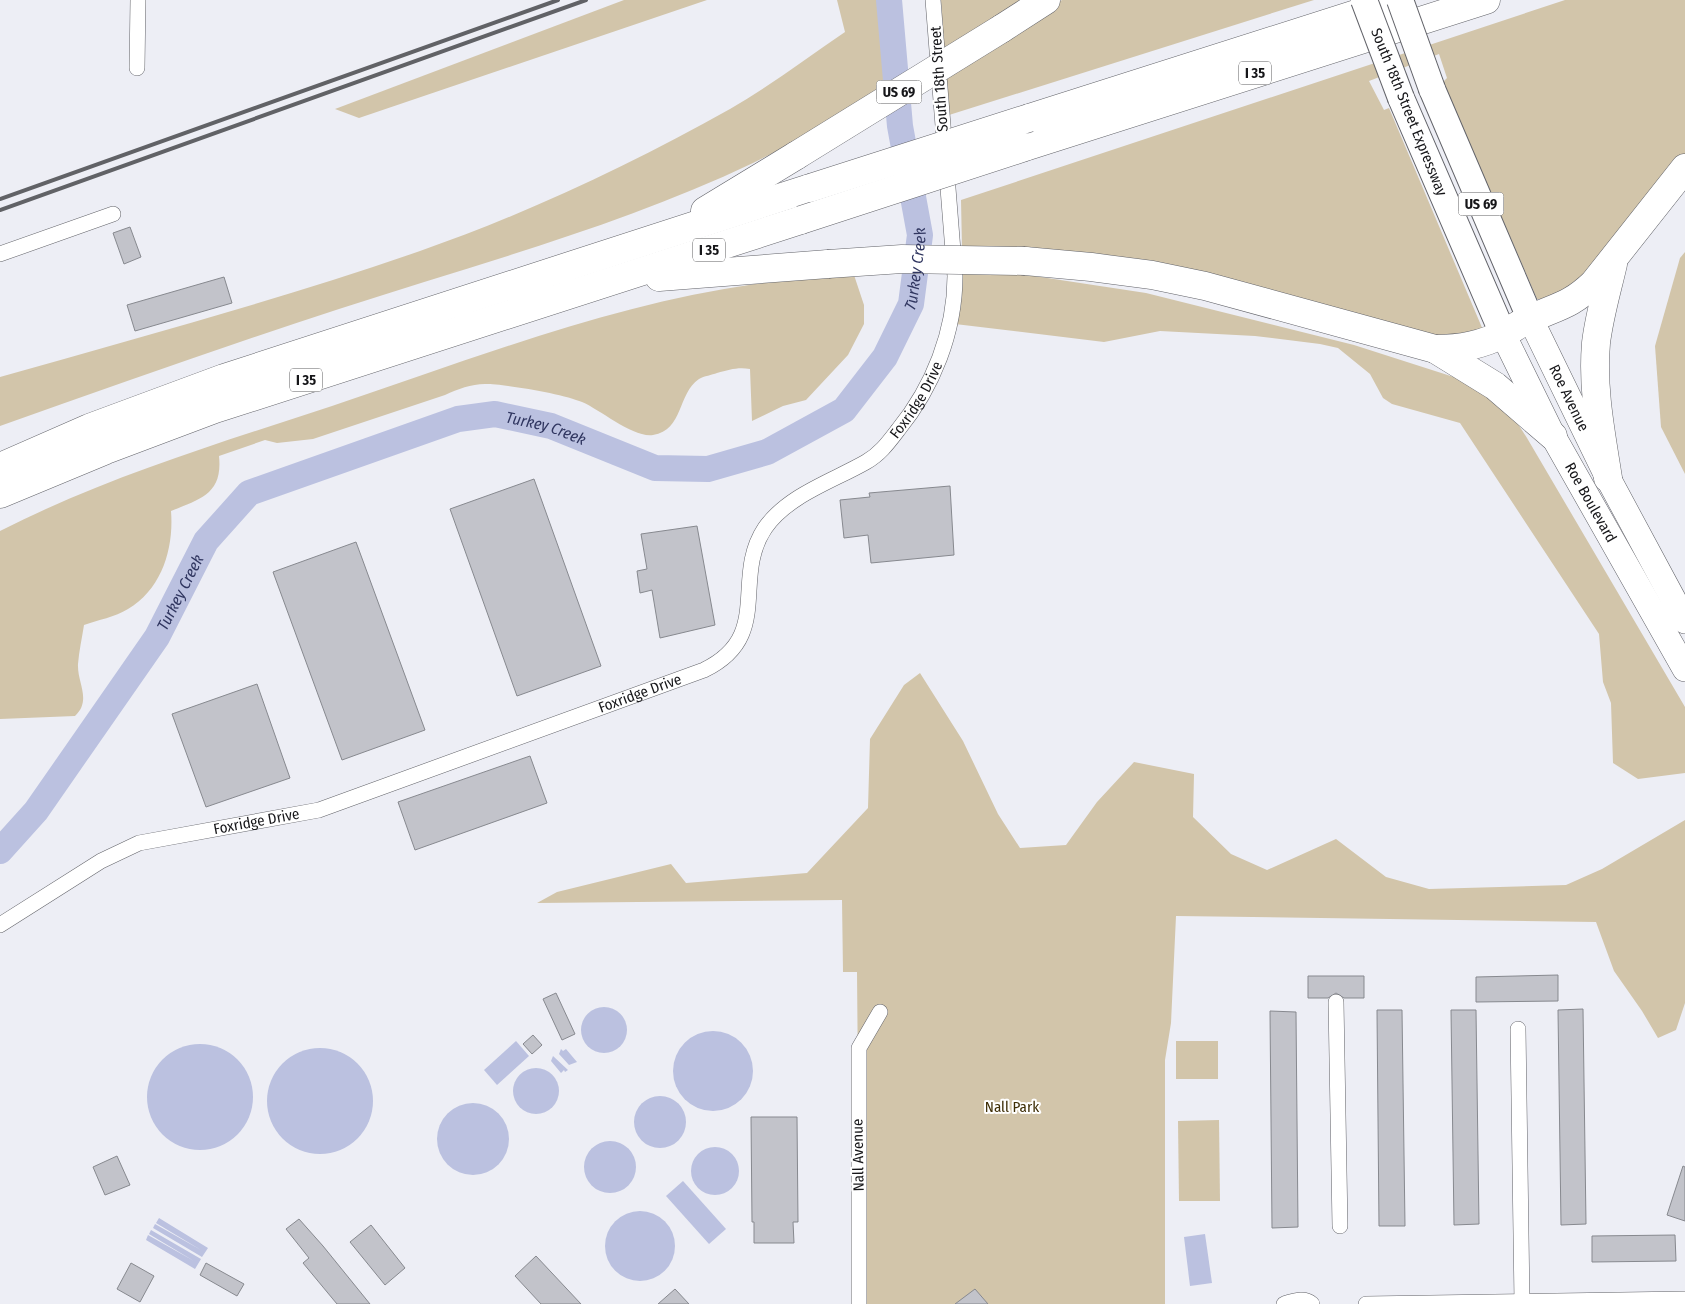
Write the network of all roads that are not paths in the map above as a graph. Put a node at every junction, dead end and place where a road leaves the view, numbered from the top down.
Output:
1 (138, 0) edge
2 (933, 0) edge
3 (1046, 0) edge
4 (1364, 0) edge
5 (1400, 0) edge
6 (1486, 0) edge
7 (137, 68) dead end
8 (944, 158) joint
9 (1685, 168) edge
10 (113, 214) dead end
11 (661, 237) junction
12 (0, 254) edge
13 (1614, 257) junction
14 (617, 280) junction
15 (1530, 318) junction
16 (1503, 334) junction
17 (1435, 349) junction
18 (89, 428) junction
19 (1553, 436) junction
20 (0, 450) edge
21 (0, 467) edge
22 (1608, 478) junction
23 (0, 494) edge
24 (1685, 621) edge
25 (1685, 669) edge
26 (0, 924) edge
27 (1336, 1002) dead end
28 (880, 1012) dead end
29 (1518, 1029) dead end
30 (1340, 1226) dead end
31 (1685, 1299) edge
32 (1522, 1302) junction
33 (859, 1304) edge
34 (1284, 1304) edge
35 (1312, 1304) edge
36 (1366, 1304) edge

1 - 7 street
2 - 8 street, South 18th Street
3 - 11 highway, US 69, bridge
4 - 16 highway, South 18th Street Expressway, bridge
5 - 11 highway, I 35, bridge
5 - 15 highway, South 18th Street Expressway / US 69, bridge
6 - 14 highway, I 35, bridge
8 - 26 street, Foxridge Drive
9 - 13 highway
10 - 12 street
11 - 18 highway, I 35
13 - 15 highway
13 - 22 highway
14 - 17 highway, bridge
14 - 23 highway, I 35
15 - 16 highway
15 - 22 main road, Roe Avenue
16 - 17 highway
16 - 19 main road, Roe Boulevard
17 - 19 highway
18 - 20 highway
18 - 21 highway, I 35
19 - 25 main road, Roe Boulevard
22 - 24 main road, Roe Boulevard
27 - 30 street
28 - 33 street, Nall Avenue
29 - 32 street
31 - 32 street
32 - 36 street
34 - 35 street

